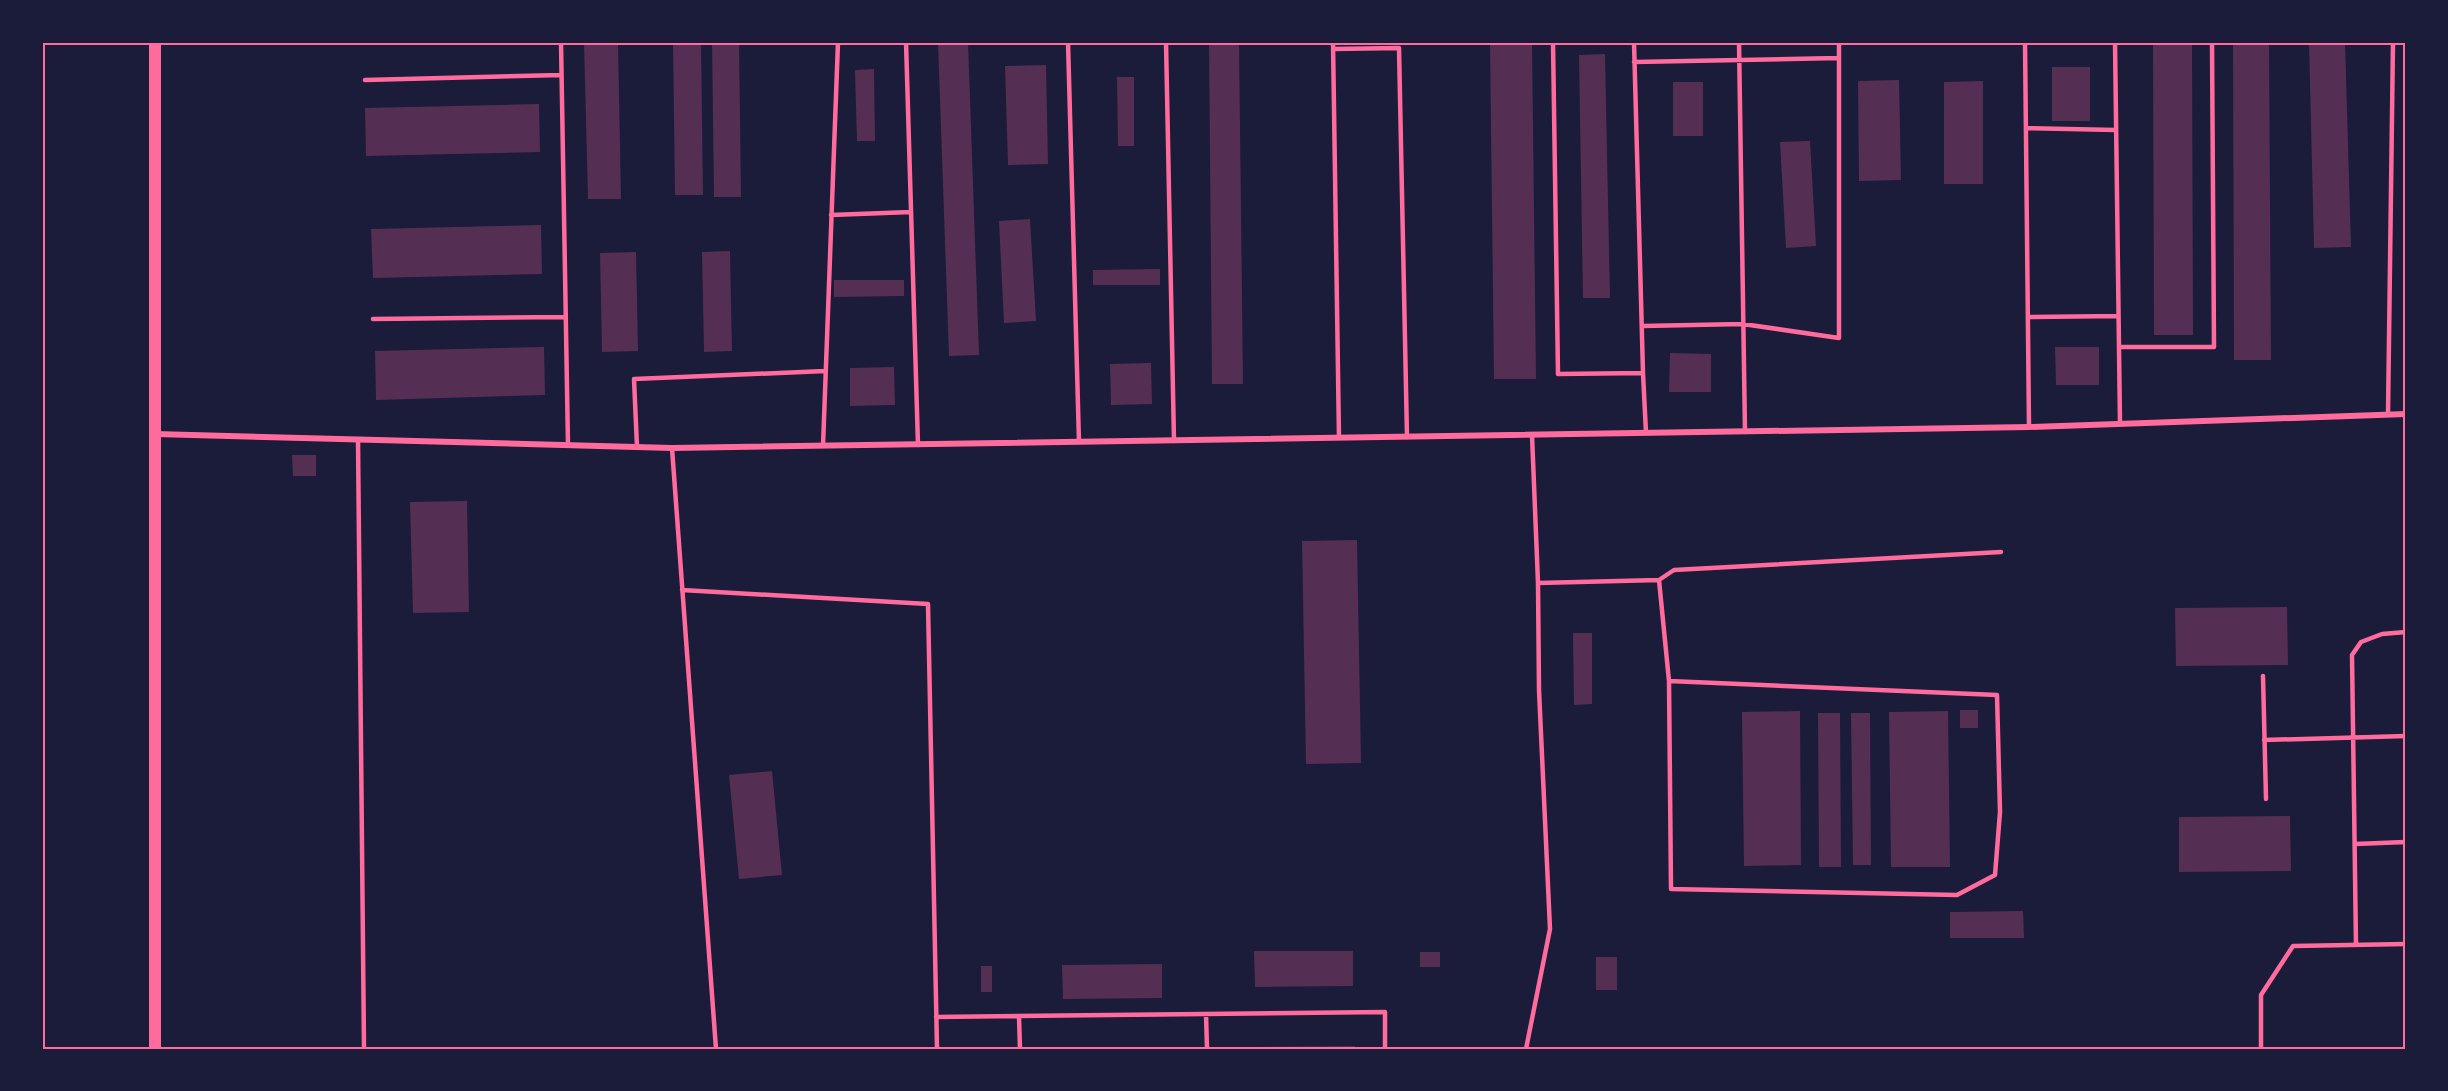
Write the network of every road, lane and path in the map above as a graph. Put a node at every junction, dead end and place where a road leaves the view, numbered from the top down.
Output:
1 (155, 42) edge
2 (561, 42) edge
3 (838, 42) edge
4 (906, 42) edge
5 (1068, 42) edge
6 (1166, 42) edge
7 (1333, 42) edge
8 (1553, 42) edge
9 (1634, 42) edge
10 (1739, 42) edge
11 (1839, 42) edge
12 (2025, 42) edge
13 (2115, 42) edge
14 (2212, 42) edge
15 (2393, 42) edge
16 (1333, 49) junction
17 (1839, 58) junction
18 (1739, 61) junction
19 (1634, 62) junction
20 (561, 75) junction
21 (365, 80) dead end
22 (2026, 128) junction
23 (2116, 130) junction
24 (911, 212) junction
25 (831, 216) junction
26 (2118, 316) junction
27 (566, 317) junction
28 (2028, 317) junction
29 (373, 319) dead end
30 (1743, 324) junction
31 (1642, 326) junction
32 (2119, 347) junction
33 (825, 371) junction
34 (1643, 374) junction
35 (2388, 414) junction
36 (2406, 414) edge
37 (2120, 424) junction
38 (2029, 427) junction
39 (1745, 432) junction
40 (1646, 433) junction
41 (154, 434) junction
42 (1532, 435) junction
43 (1339, 438) junction
44 (1407, 438) junction
45 (358, 439) junction
46 (1174, 441) junction
47 (1079, 442) junction
48 (568, 445) junction
49 (918, 445) junction
50 (823, 446) junction
51 (637, 447) junction
52 (672, 448) junction
53 (2001, 552) dead end
54 (1659, 580) junction
55 (1538, 583) junction
56 (682, 590) junction
57 (2406, 632) edge
58 (2263, 676) dead end
59 (1669, 681) junction
60 (2406, 736) edge
61 (2353, 737) junction
62 (2264, 740) junction
63 (2266, 800) dead end
64 (2406, 842) edge
65 (2355, 844) junction
66 (2406, 944) edge
67 (2356, 945) junction
68 (1206, 1014) junction
69 (936, 1017) junction
70 (1019, 1017) junction
71 (155, 1049) edge
72 (364, 1049) edge
73 (716, 1049) edge
74 (937, 1049) edge
75 (1020, 1049) edge
76 (1207, 1049) edge
77 (1385, 1049) edge
78 (1526, 1049) edge
79 (2261, 1049) edge

1 - 41 main road
2 - 20 lane
3 - 25 lane
4 - 24 lane
5 - 47 lane
6 - 46 lane
7 - 16 lane
8 - 34 lane
9 - 19 lane
10 - 18 lane
11 - 17 lane
12 - 22 lane
13 - 23 lane
14 - 32 lane
15 - 35 lane
16 - 43 lane
16 - 44 lane
17 - 18 lane
17 - 30 lane
18 - 19 lane
18 - 30 lane
19 - 31 lane
20 - 21 lane
20 - 27 lane
22 - 23 lane
22 - 28 lane
23 - 26 lane
24 - 25 lane
24 - 49 lane
25 - 33 lane
26 - 28 lane
26 - 32 lane
27 - 29 lane
27 - 48 lane
28 - 38 lane
30 - 31 lane
30 - 39 lane
31 - 34 lane
32 - 37 lane
33 - 50 lane
33 - 51 lane
34 - 40 lane
35 - 36 street
35 - 37 street
37 - 38 street
38 - 39 street
39 - 40 street
40 - 42 street
41 - 45 street
41 - 71 main road
42 - 44 street
42 - 55 lane
43 - 44 street
43 - 46 street
45 - 48 street
45 - 72 lane
46 - 47 street
47 - 49 street
48 - 51 street
49 - 50 street
50 - 52 street
51 - 52 street
52 - 56 lane
53 - 54 lane
54 - 55 lane
54 - 59 lane
55 - 78 lane
56 - 69 lane
56 - 73 lane
57 - 61 lane
58 - 62 lane
59 - 59 lane
60 - 61 lane
61 - 62 lane
61 - 65 lane
62 - 63 lane
64 - 65 lane
65 - 67 lane
66 - 67 lane
67 - 79 lane
68 - 70 lane
68 - 76 lane
68 - 77 lane
69 - 70 lane
69 - 74 lane
70 - 75 lane

